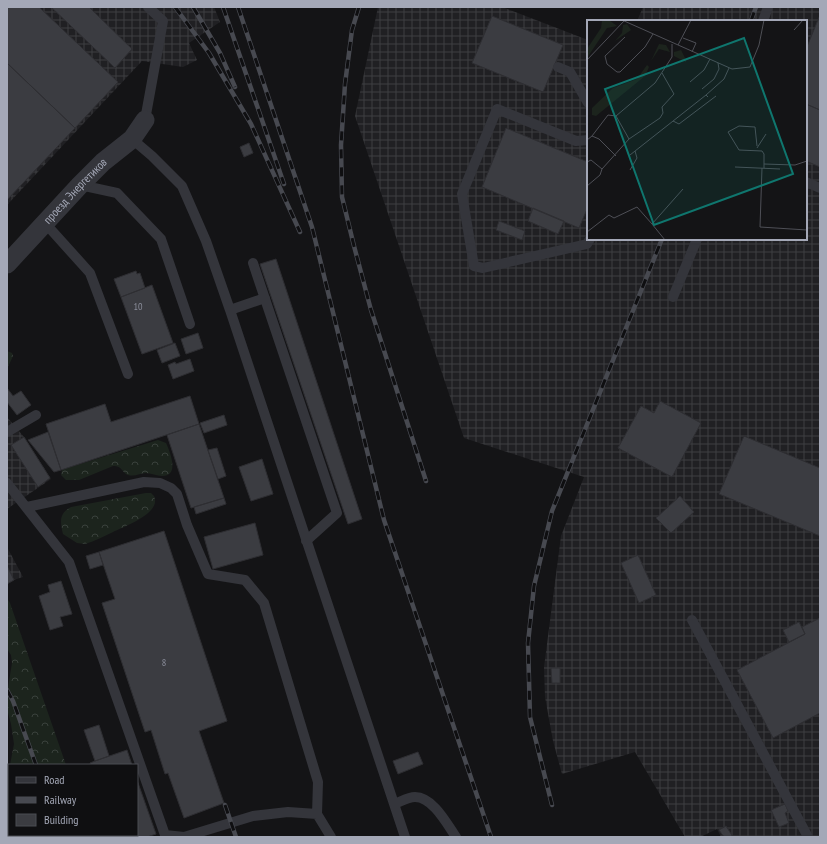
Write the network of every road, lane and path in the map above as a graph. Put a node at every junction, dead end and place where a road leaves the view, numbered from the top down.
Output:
1 (148, 7) edge
2 (768, 7) edge
3 (762, 20) edge
4 (558, 67) dead end
5 (587, 102) edge
6 (145, 120) joint
7 (132, 138) junction
8 (587, 140) edge
9 (807, 182) edge
10 (80, 185) junction
11 (820, 188) edge
12 (45, 223) junction
13 (589, 240) edge
14 (697, 240) edge
15 (253, 262) dead end
16 (7, 264) edge
17 (673, 297) dead end
18 (265, 298) junction
19 (230, 310) junction
20 (190, 324) dead end
21 (128, 374) dead end
22 (36, 415) dead end
23 (7, 432) edge
24 (7, 483) edge
25 (27, 507) junction
26 (306, 541) junction
27 (692, 620) dead end
28 (394, 804) junction
29 (317, 814) junction
30 (165, 836) edge
31 (332, 837) edge
32 (405, 837) edge
33 (456, 837) edge
34 (808, 837) edge

1 - 6 lane
2 - 3 lane
4 - 5 lane
6 - 7 street, проезд Энергетиков
7 - 10 street, проезд Энергетиков
7 - 19 lane
8 - 13 lane
9 - 11 lane
10 - 12 street, проезд Энергетиков
10 - 20 lane
12 - 16 street, проезд Энергетиков
12 - 21 lane
14 - 17 lane
15 - 18 lane
18 - 19 lane
18 - 26 lane
19 - 26 lane
22 - 23 lane
24 - 25 lane
25 - 29 lane
25 - 30 lane
26 - 28 lane
27 - 34 lane
28 - 32 lane
28 - 33 lane
29 - 30 lane
29 - 31 lane

